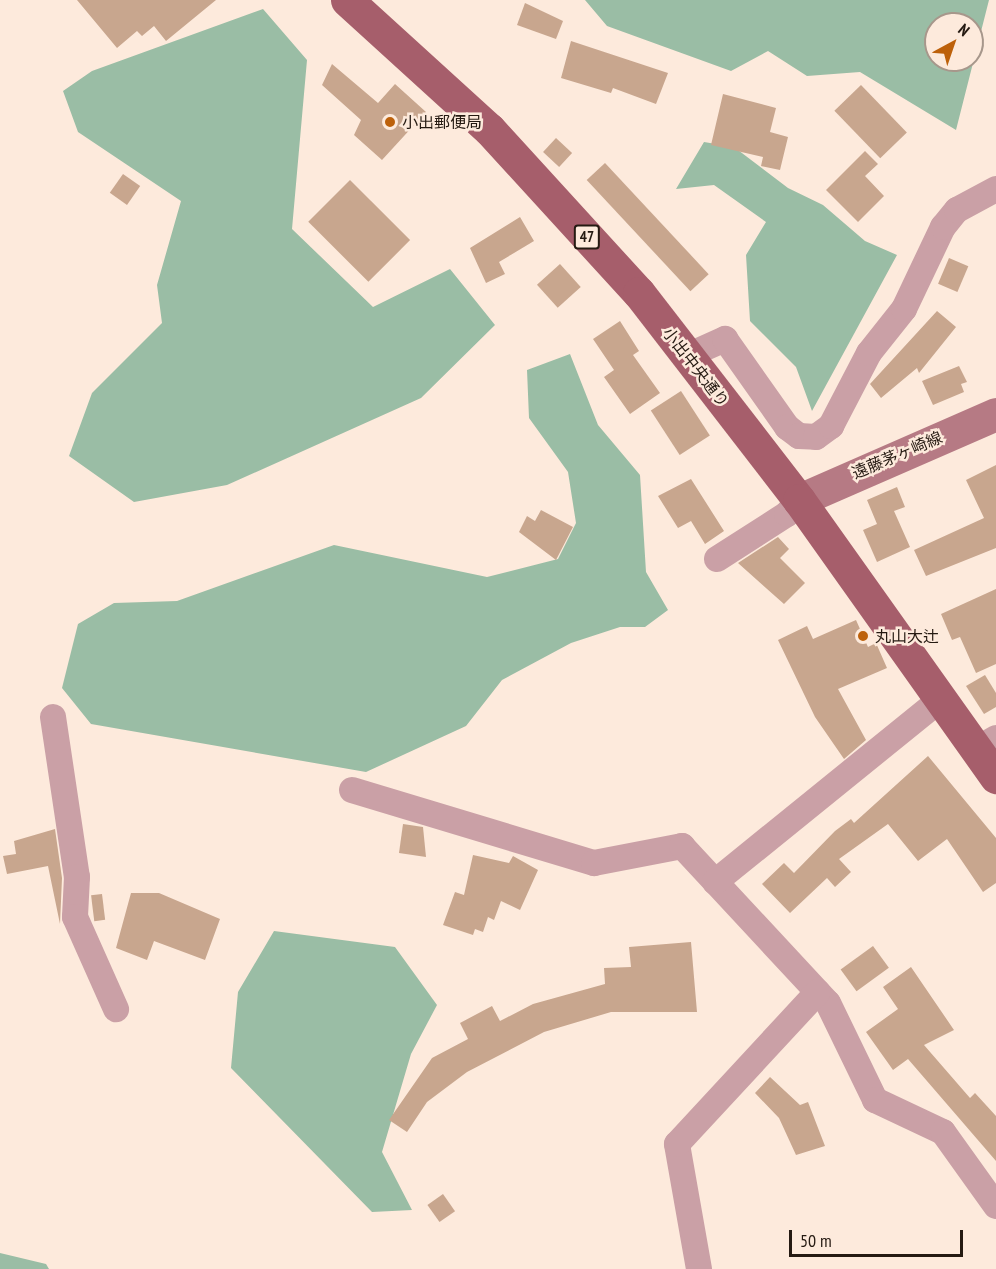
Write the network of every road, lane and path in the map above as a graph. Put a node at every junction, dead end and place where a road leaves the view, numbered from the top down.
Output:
1 (347, 0) edge
2 (996, 189) edge
3 (687, 356) junction
4 (993, 423) edge
5 (799, 500) junction
6 (717, 559) dead end
7 (941, 699) junction
8 (53, 717) dead end
9 (986, 744) edge
10 (996, 777) edge
11 (352, 790) dead end
12 (716, 882) junction
13 (818, 992) junction
14 (116, 1009) dead end
15 (996, 1206) edge
16 (699, 1269) edge

1 - 3 main road, 小出中央通り / 47
2 - 3 street
3 - 5 main road, 小出中央通り / 47
4 - 5 main road, 遠藤茅ヶ崎線
5 - 6 street
5 - 7 main road, 小出中央通り / 47
7 - 9 main road, 小出中央通り / 47
7 - 12 street
8 - 14 street
9 - 10 main road, 小出中央通り / 47
11 - 12 street
12 - 13 street
13 - 15 street
13 - 16 street

